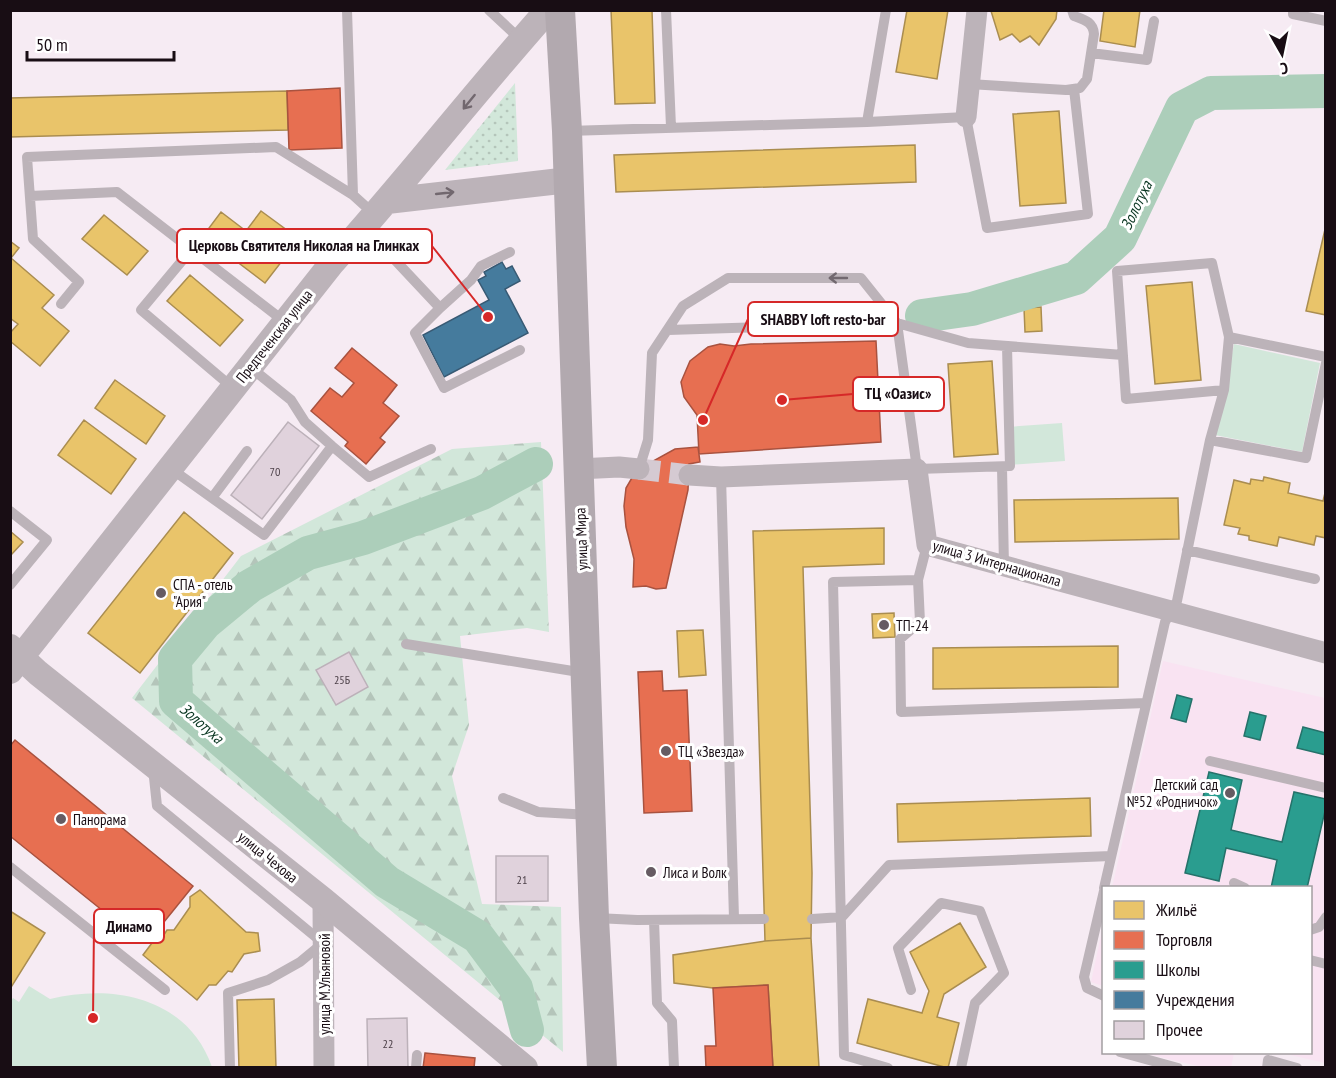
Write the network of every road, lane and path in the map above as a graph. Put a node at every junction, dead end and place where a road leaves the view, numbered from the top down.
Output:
1 (347, 10) edge
2 (489, 10) edge
3 (548, 10) edge
4 (560, 10) edge
5 (666, 10) edge
6 (886, 10) edge
7 (977, 10) edge
8 (1072, 10) edge
9 (1293, 10) edge
10 (1154, 21) dead end
11 (1326, 21) edge
12 (521, 40) junction
13 (1091, 53) junction
14 (969, 84) junction
15 (1074, 89) junction
16 (966, 117) junction
17 (867, 122) junction
18 (671, 127) junction
19 (567, 131) junction
20 (569, 180) junction
21 (353, 195) junction
22 (30, 196) junction
23 (375, 214) junction
24 (191, 250) junction
25 (510, 252) dead end
26 (61, 304) dead end
27 (440, 308) junction
28 (286, 322) junction
29 (897, 322) junction
30 (668, 330) junction
31 (1230, 337) junction
32 (1007, 346) junction
33 (520, 350) dead end
34 (1123, 355) junction
35 (1326, 357) edge
36 (1326, 363) edge
37 (250, 367) junction
38 (233, 388) junction
39 (1224, 390) junction
40 (1210, 440) junction
41 (332, 446) junction
42 (431, 449) dead end
43 (247, 451) dead end
44 (1002, 467) junction
45 (170, 468) junction
46 (578, 469) junction
47 (639, 469) joint
48 (917, 469) junction
49 (689, 475) tunnel mouth
50 (721, 477) junction
51 (212, 498) junction
52 (10, 511) edge
53 (927, 545) junction
54 (1187, 550) junction
55 (1004, 566) junction
56 (1316, 579) dead end
57 (918, 580) junction
58 (10, 585) edge
59 (1171, 611) junction
60 (406, 644) dead end
61 (1326, 652) edge
62 (14, 658) edge
63 (585, 673) junction
64 (1146, 703) junction
65 (1210, 761) dead end
66 (152, 764) junction
67 (1326, 788) edge
68 (502, 798) dead end
69 (590, 815) junction
70 (1111, 856) junction
71 (10, 867) edge
72 (1234, 883) dead end
73 (1105, 886) edge
74 (1241, 886) edge
75 (1102, 898) edge
76 (323, 900) junction
77 (842, 917) junction
78 (1326, 917) edge
79 (594, 918) junction
80 (734, 918) junction
81 (764, 919) dead end
82 (812, 919) dead end
83 (654, 920) junction
84 (1312, 930) edge
85 (323, 943) junction
86 (165, 990) dead end
87 (911, 990) dead end
88 (1102, 995) edge
89 (417, 1054) dead end
90 (1124, 1054) edge
91 (230, 1068) edge
92 (324, 1068) edge
93 (416, 1068) edge
94 (525, 1068) edge
95 (602, 1068) edge
96 (674, 1068) edge
97 (888, 1068) edge
98 (961, 1068) edge
99 (1178, 1068) edge
100 (1267, 1068) edge
101 (1297, 1068) edge

1 - 21 lane
2 - 12 lane
3 - 12 street, Предтеченская улица
4 - 19 main road, улица Мира
5 - 18 lane
6 - 17 lane
7 - 14 street
8 - 13 lane
9 - 11 lane
10 - 13 lane
12 -> 23 street, Предтеченская улица
13 - 15 lane
14 - 15 lane
14 - 16 street
15 - 16 lane
16 - 17 lane
17 - 18 lane
18 - 19 lane
19 - 20 main road, улица Мира
23 -> 20 street
20 - 46 main road, улица Мира
21 - 22 lane
21 - 23 lane
22 - 24 lane
22 - 26 lane
23 - 27 lane
23 - 28 street, Предтеченская улица
24 - 28 lane
24 - 38 lane
25 - 27 lane
27 - 33 lane
28 - 37 street, Предтеченская улица
29 - 30 lane
29 -> 30 lane
29 - 32 lane
29 - 48 lane
30 - 47 lane
31 - 34 lane
31 - 35 lane
31 - 39 lane
32 - 34 lane
32 - 44 lane
34 - 39 lane
36 - 40 lane
37 - 38 street, Предтеченская улица
37 - 41 lane
38 - 45 street, Предтеченская улица
39 - 40 lane
40 - 54 lane
41 - 42 lane
41 - 51 lane
43 - 51 lane
44 - 48 lane
44 - 55 lane
45 - 51 lane
45 - 62 street, Предтеченская улица
46 - 47 street
46 - 63 main road, улица Мира
48 - 50 street
48 - 53 street, улица 3 Интернационала
49 - 50 street
50 - 80 lane
52 - 58 lane
53 - 55 street, улица 3 Интернационала
53 - 57 lane
54 - 56 lane
54 - 59 lane
55 - 59 street, улица 3 Интернационала
57 - 64 lane
57 - 77 lane
59 - 61 street, улица 3 Интернационала
59 - 64 lane
60 - 63 lane
62 - 66 street, улица Чехова
63 - 69 main road, улица Мира
64 - 70 lane
65 - 67 lane
66 - 76 street, улица Чехова
66 - 85 lane
68 - 69 lane
69 - 79 main road, улица Мира
70 - 73 lane
70 - 77 lane
71 - 86 lane
72 - 74 lane
75 - 88 lane
76 - 85 street, улица М.Ульяновой
76 - 94 street, улица Чехова
77 - 82 lane
77 - 97 lane
78 - 84 lane
79 - 83 lane
79 - 95 main road, улица Мира
80 - 81 lane
80 - 83 lane
83 - 96 lane
85 - 91 lane
85 - 92 street, улица М.Ульяновой
87 - 98 lane
89 - 93 lane
90 - 99 lane
100 - 101 lane

